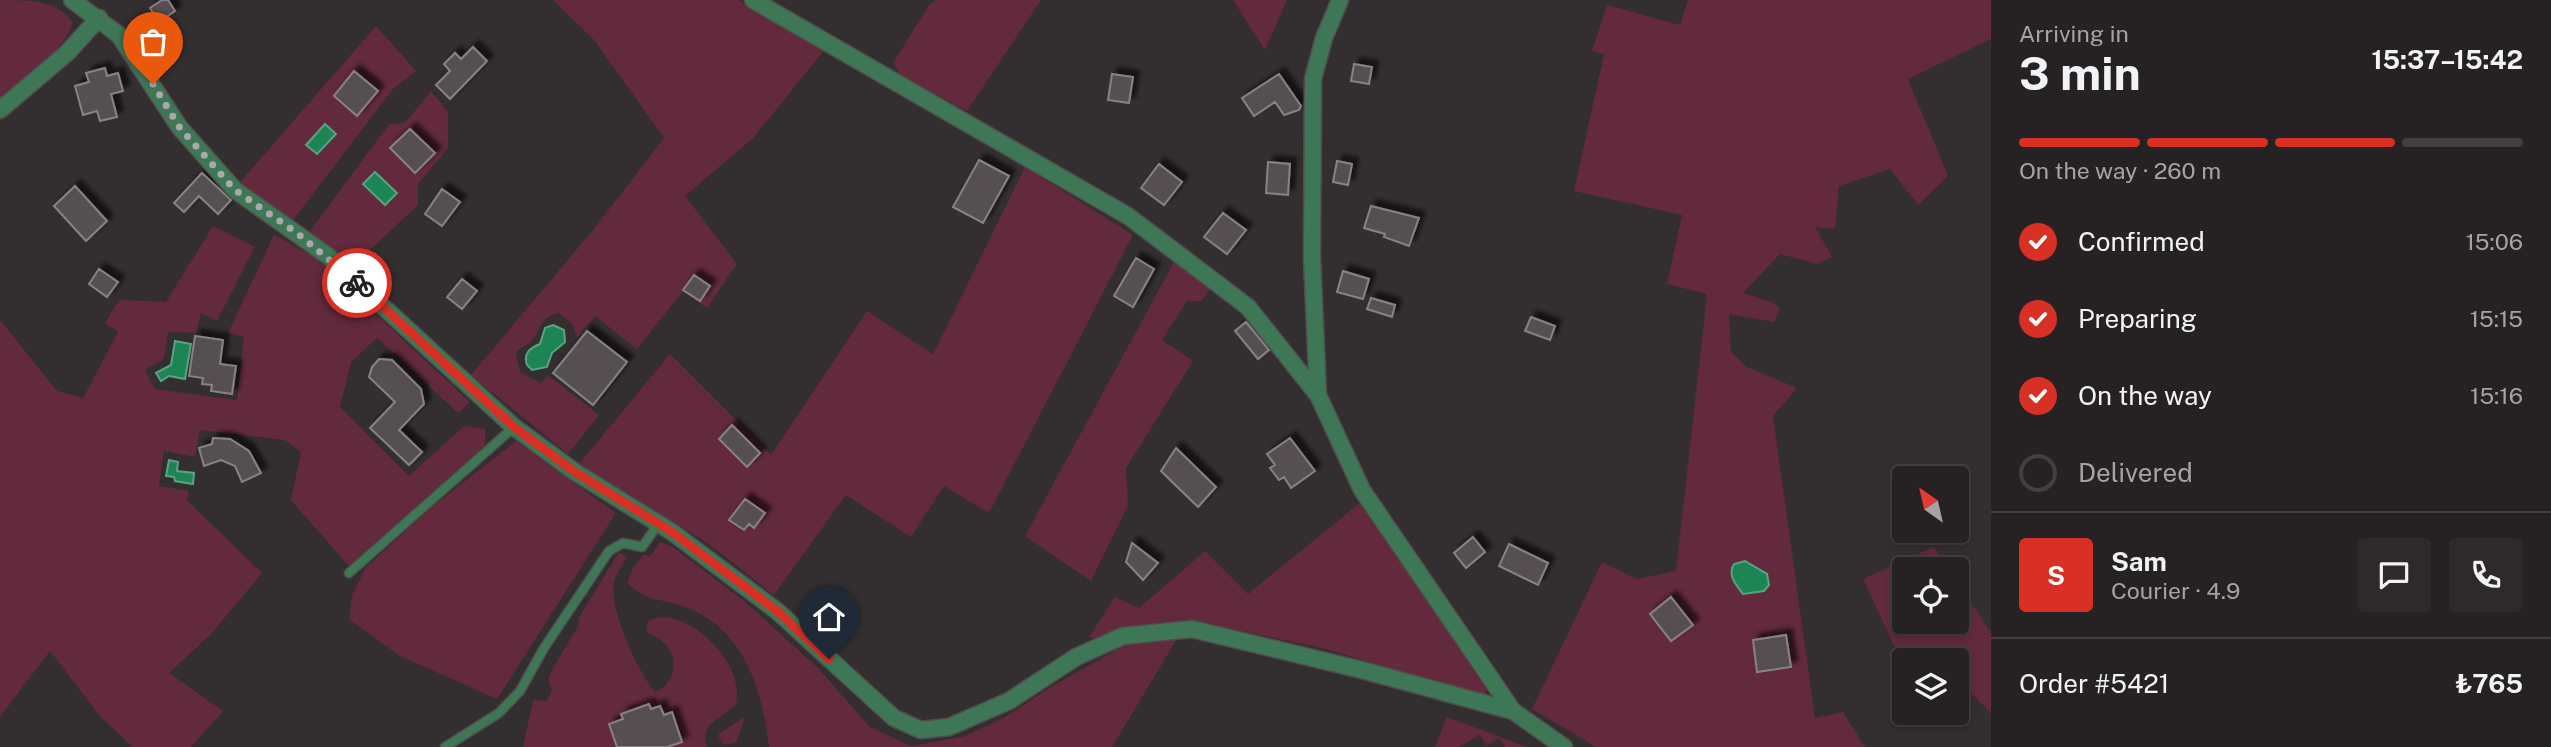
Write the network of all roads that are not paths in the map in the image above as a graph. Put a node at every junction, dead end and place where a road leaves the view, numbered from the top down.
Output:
1 (72, 0) edge
2 (753, 0) edge
3 (1340, 0) edge
4 (99, 18) junction
5 (0, 110) edge
6 (1318, 395) junction
7 (514, 427) junction
8 (659, 523) junction
9 (349, 573) dead end
10 (1513, 711) junction
11 (445, 747) edge
12 (1564, 747) edge

1 - 4 street
2 - 6 street
3 - 6 street
4 - 5 street
4 - 7 street
6 - 10 street
7 - 8 street
7 - 9 lane
8 - 10 street
8 - 11 lane
10 - 12 street

